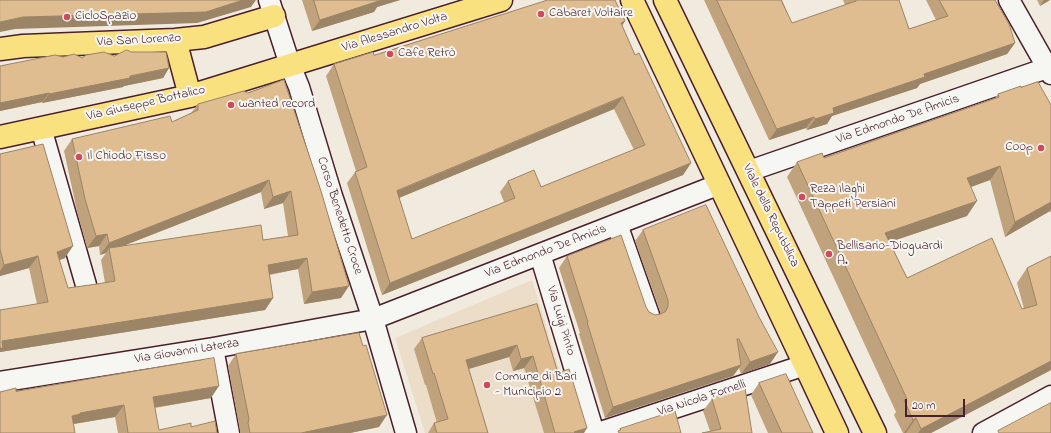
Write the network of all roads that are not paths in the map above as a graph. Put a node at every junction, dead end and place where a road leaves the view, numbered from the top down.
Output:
1 (501, 0) edge
2 (632, 0) edge
3 (665, 0) edge
4 (1009, 0) edge
5 (272, 8) edge
6 (175, 40) junction
7 (0, 49) edge
8 (290, 65) junction
9 (1049, 71) edge
10 (190, 96) junction
11 (41, 128) junction
12 (0, 137) edge
13 (749, 172) junction
14 (720, 184) junction
15 (618, 224) junction
16 (540, 254) junction
17 (86, 285) edge
18 (649, 314) edge
19 (373, 319) junction
20 (213, 348) junction
21 (806, 364) junction
22 (0, 382) edge
23 (1051, 396) edge
24 (230, 433) edge
25 (406, 433) edge
26 (594, 433) edge
27 (598, 433) edge
28 (837, 433) edge
29 (875, 433) edge
30 (983, 433) edge

1 - 8 main road, Via Alessandro Volta
2 - 14 main road
3 - 13 main road, Viale della Repubblica
4 - 9 street
5 - 6 main road, Via San Lorenzo
5 - 8 street, Corso Benedetto Croce
6 - 7 main road, Via San Lorenzo
6 - 10 main road
8 - 10 main road, Via Giuseppe Bottalico
8 - 19 street, Corso Benedetto Croce
9 - 13 street, Via Edmondo De Amicis
10 - 11 main road, Via Giuseppe Bottalico
11 - 12 main road, Via Giuseppe Bottalico
11 - 17 street
13 - 29 main road, Viale della Repubblica
14 - 15 street, Via Edmondo De Amicis
14 - 21 main road
15 - 16 street, Via Edmondo De Amicis
15 - 18 street
16 - 19 street, Via Edmondo De Amicis
16 - 26 street, Via Luigi Pinto
19 - 20 street, Via Giovanni Laterza
19 - 25 street, Corso Benedetto Croce
20 - 22 street, Via Giovanni Laterza
20 - 24 street
21 - 27 street, Via Nicola Fornelli
21 - 28 main road
23 - 30 street

